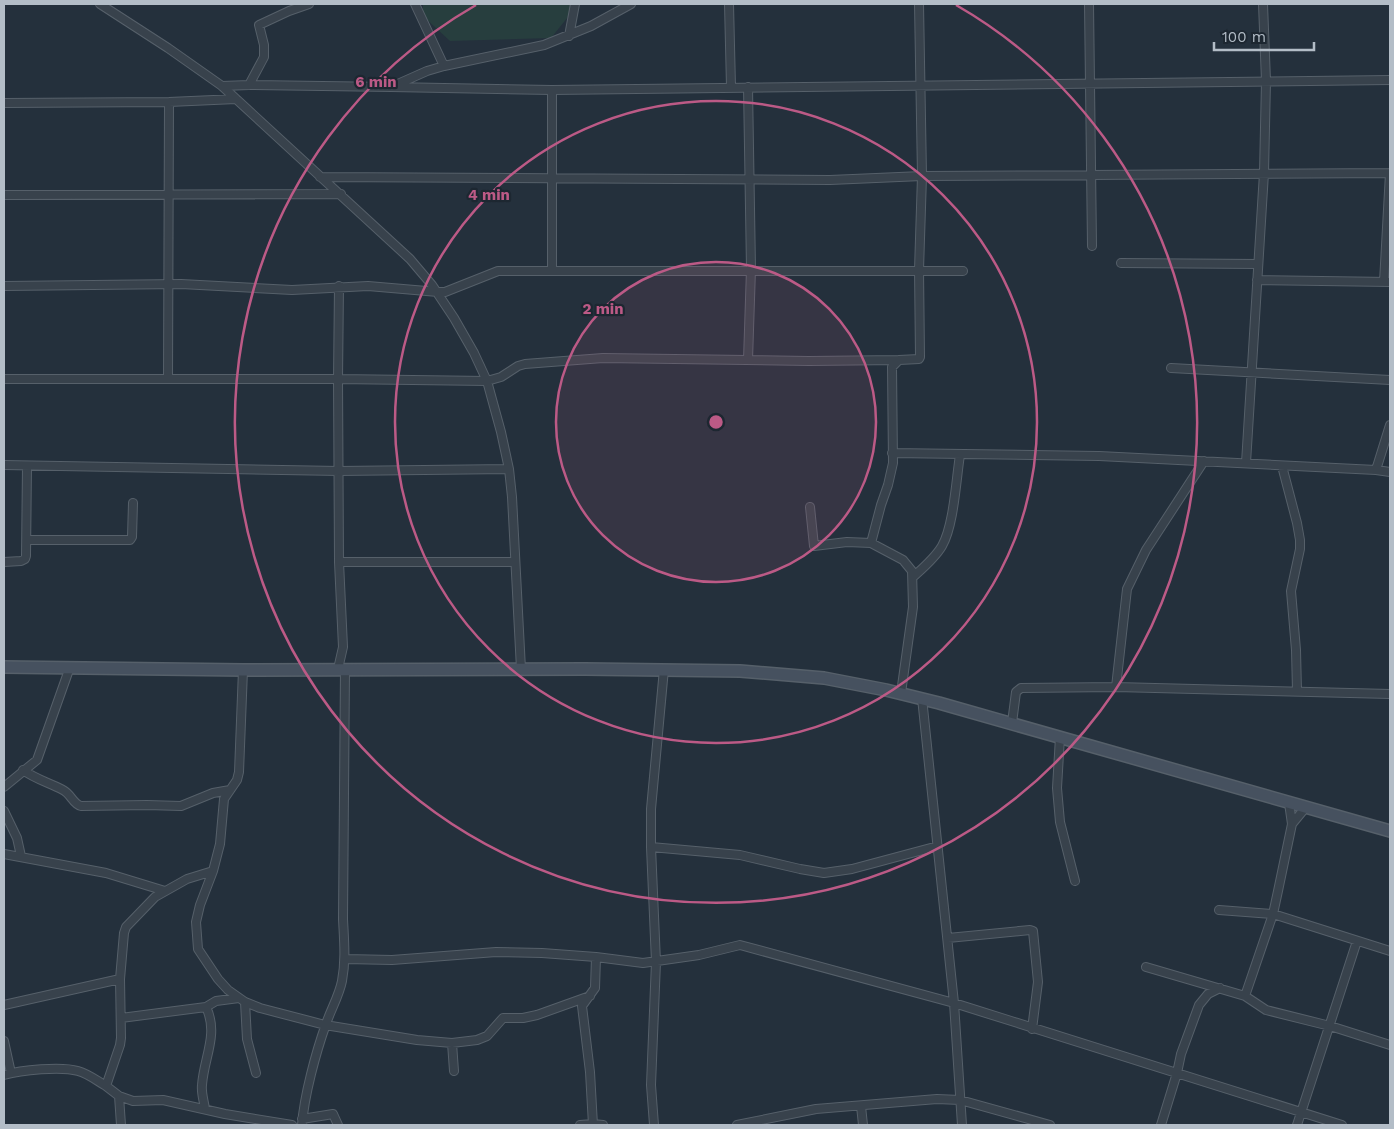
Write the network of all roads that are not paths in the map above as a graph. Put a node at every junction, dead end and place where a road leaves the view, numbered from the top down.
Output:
1 (100, 4) edge
2 (309, 4) edge
3 (415, 4) edge
4 (575, 4) edge
5 (631, 4) edge
6 (730, 4) edge
7 (919, 4) edge
8 (1089, 4) edge
9 (1263, 4) edge
10 (570, 36) junction
11 (444, 66) junction
12 (1390, 80) edge
13 (1266, 81) junction
14 (1090, 83) junction
15 (249, 85) junction
16 (222, 86) junction
17 (919, 86) junction
18 (391, 87) junction
19 (731, 87) junction
20 (748, 87) junction
21 (552, 90) junction
22 (236, 99) junction
23 (169, 102) junction
24 (4, 104) edge
25 (1264, 173) junction
26 (1390, 173) edge
27 (1092, 174) junction
28 (922, 176) junction
29 (320, 177) junction
30 (553, 178) junction
31 (750, 180) junction
32 (169, 194) junction
33 (340, 194) junction
34 (4, 195) edge
35 (1092, 246) dead end
36 (1121, 263) dead end
37 (1258, 264) junction
38 (751, 269) junction
39 (552, 270) junction
40 (919, 270) junction
41 (963, 271) dead end
42 (1257, 280) junction
43 (1387, 282) edge
44 (168, 284) junction
45 (4, 286) edge
46 (340, 286) junction
47 (438, 292) junction
48 (748, 360) junction
49 (884, 360) junction
50 (899, 360) junction
51 (892, 367) junction
52 (1171, 368) dead end
53 (1252, 372) junction
54 (4, 379) edge
55 (168, 379) junction
56 (338, 379) junction
57 (1390, 380) edge
58 (487, 381) junction
59 (1390, 425) edge
60 (892, 453) junction
61 (960, 455) junction
62 (1204, 461) junction
63 (1246, 463) junction
64 (4, 465) edge
65 (27, 466) junction
66 (1282, 466) junction
67 (509, 469) junction
68 (1376, 470) junction
69 (339, 471) junction
70 (1390, 472) edge
71 (133, 503) dead end
72 (810, 508) dead end
73 (27, 540) junction
74 (871, 543) junction
75 (4, 562) edge
76 (339, 562) junction
77 (515, 562) junction
78 (913, 577) junction
79 (4, 667) edge
80 (70, 668) junction
81 (342, 669) junction
82 (522, 669) junction
83 (664, 669) junction
84 (243, 670) junction
85 (1116, 688) junction
86 (1297, 691) junction
87 (901, 693) junction
88 (1390, 694) edge
89 (922, 698) junction
90 (1012, 724) junction
91 (1060, 737) junction
92 (23, 770) junction
93 (4, 787) edge
94 (230, 790) junction
95 (1289, 803) junction
96 (1306, 807) junction
97 (4, 811) edge
98 (1292, 824) junction
99 (1390, 831) edge
100 (651, 846) junction
101 (938, 846) junction
102 (4, 854) edge
103 (21, 856) junction
104 (213, 871) junction
105 (1075, 881) dead end
106 (165, 890) junction
107 (1218, 910) dead end
108 (1273, 914) junction
109 (948, 938) junction
110 (1357, 941) junction
111 (1390, 951) edge
112 (596, 957) junction
113 (346, 959) junction
114 (656, 962) junction
115 (1146, 966) dead end
116 (120, 979) junction
117 (1220, 988) junction
118 (590, 996) junction
119 (1245, 996) junction
120 (242, 1000) junction
121 (954, 1003) junction
122 (4, 1006) edge
123 (206, 1007) junction
124 (121, 1018) junction
125 (325, 1025) junction
126 (1330, 1026) junction
127 (1032, 1029) junction
128 (4, 1041) edge
129 (452, 1043) junction
130 (1390, 1045) edge
131 (454, 1071) dead end
132 (256, 1073) dead end
133 (1177, 1073) junction
134 (8, 1074) edge
135 (106, 1086) junction
136 (119, 1096) junction
137 (960, 1100) junction
138 (861, 1106) junction
139 (205, 1109) junction
140 (1301, 1112) junction
141 (302, 1122) edge
142 (748, 1122) junction
143 (121, 1125) edge
144 (292, 1125) edge
145 (338, 1125) edge
146 (580, 1125) edge
147 (593, 1125) edge
148 (603, 1125) edge
149 (654, 1125) edge
150 (737, 1125) edge
151 (758, 1125) edge
152 (863, 1125) edge
153 (962, 1125) edge
154 (1050, 1125) edge
155 (1161, 1125) edge
156 (1297, 1125) edge
157 (1342, 1125) edge

1 - 16 street
2 - 15 street
3 - 11 street
4 - 10 street
5 - 10 street
6 - 19 street
7 - 17 street
8 - 14 street
9 - 13 street
10 - 11 street
11 - 18 street
12 - 13 street
13 - 14 street
13 - 25 street
14 - 17 street
14 - 27 street
15 - 16 street
15 - 18 street
16 - 22 street
17 - 20 street
17 - 28 street
18 - 21 street
19 - 20 street
19 - 21 street
20 - 31 street
21 - 30 street
22 - 23 street
22 - 29 street
23 - 24 street
23 - 32 street
25 - 26 street
25 - 27 street
25 - 37 street
26 - 43 street
27 - 28 street
27 - 35 street
28 - 31 street
28 - 40 street
29 - 30 street
29 - 33 street
30 - 31 street
30 - 39 street
31 - 38 street
32 - 33 street
32 - 34 street
32 - 44 street
33 - 47 street
36 - 37 street
37 - 42 street
38 - 39 street
38 - 40 street
38 - 48 street
39 - 47 street
40 - 41 street
40 - 50 street
42 - 43 street
42 - 53 street
44 - 45 street
44 - 46 street
44 - 55 street
46 - 47 street
46 - 56 street
47 - 58 street
48 - 49 street
48 - 58 street
49 - 50 street
49 - 51 street
50 - 51 street
51 - 60 street
52 - 53 street
53 - 57 street
53 - 63 street
54 - 55 street
55 - 56 street
56 - 58 street
56 - 69 street
58 - 67 street
59 - 68 street
60 - 61 street
60 - 74 street
61 - 62 street
61 - 78 street
62 - 63 street
62 - 85 street
63 - 66 street
64 - 65 street
65 - 69 street
65 - 73 street
66 - 68 street
66 - 86 street
67 - 69 street
67 - 77 street
68 - 70 street
69 - 76 street
71 - 73 street
72 - 74 street
73 - 75 street
74 - 78 street
76 - 77 street
76 - 81 street
77 - 82 street
78 - 87 street
79 - 80 main road
80 - 84 main road
80 - 92 street
81 - 82 main road
81 - 84 main road
81 - 113 street
82 - 83 main road
83 - 87 main road
83 - 100 street
84 - 94 street
85 - 86 street
85 - 90 street
86 - 88 street
87 - 89 main road
89 - 90 main road
89 - 101 street
90 - 91 main road
91 - 95 main road
91 - 105 street
92 - 93 street
92 - 94 street
94 - 104 street
95 - 96 main road
95 - 98 street
96 - 98 street
96 - 99 main road
97 - 103 street
98 - 108 street
100 - 101 street
100 - 114 street
101 - 109 street
102 - 103 street
103 - 106 street
104 - 106 street
104 - 120 street
106 - 116 street
107 - 108 street
108 - 110 street
108 - 119 street
109 - 121 street
109 - 127 street
110 - 111 street
110 - 126 street
112 - 113 street
112 - 114 street
112 - 118 street
113 - 125 street
114 - 121 street
114 - 149 street
115 - 117 street
116 - 122 street
116 - 124 street
117 - 119 street
117 - 133 street
118 - 129 street
118 - 147 street
119 - 126 street
120 - 123 street
120 - 125 street
120 - 132 street
121 - 127 street
121 - 137 street
123 - 124 street
123 - 139 street
124 - 135 street
125 - 129 street
125 - 141 street
126 - 130 street
126 - 140 street
127 - 133 street
128 - 134 street
129 - 131 street
133 - 140 street
133 - 155 street
134 - 135 street
135 - 136 street
136 - 139 street
136 - 143 street
137 - 138 street
137 - 153 street
137 - 154 street
138 - 142 street
138 - 152 street
139 - 144 street
140 - 156 street
140 - 157 street
141 - 145 street
142 - 150 street
142 - 151 street
146 - 147 street
147 - 148 street

